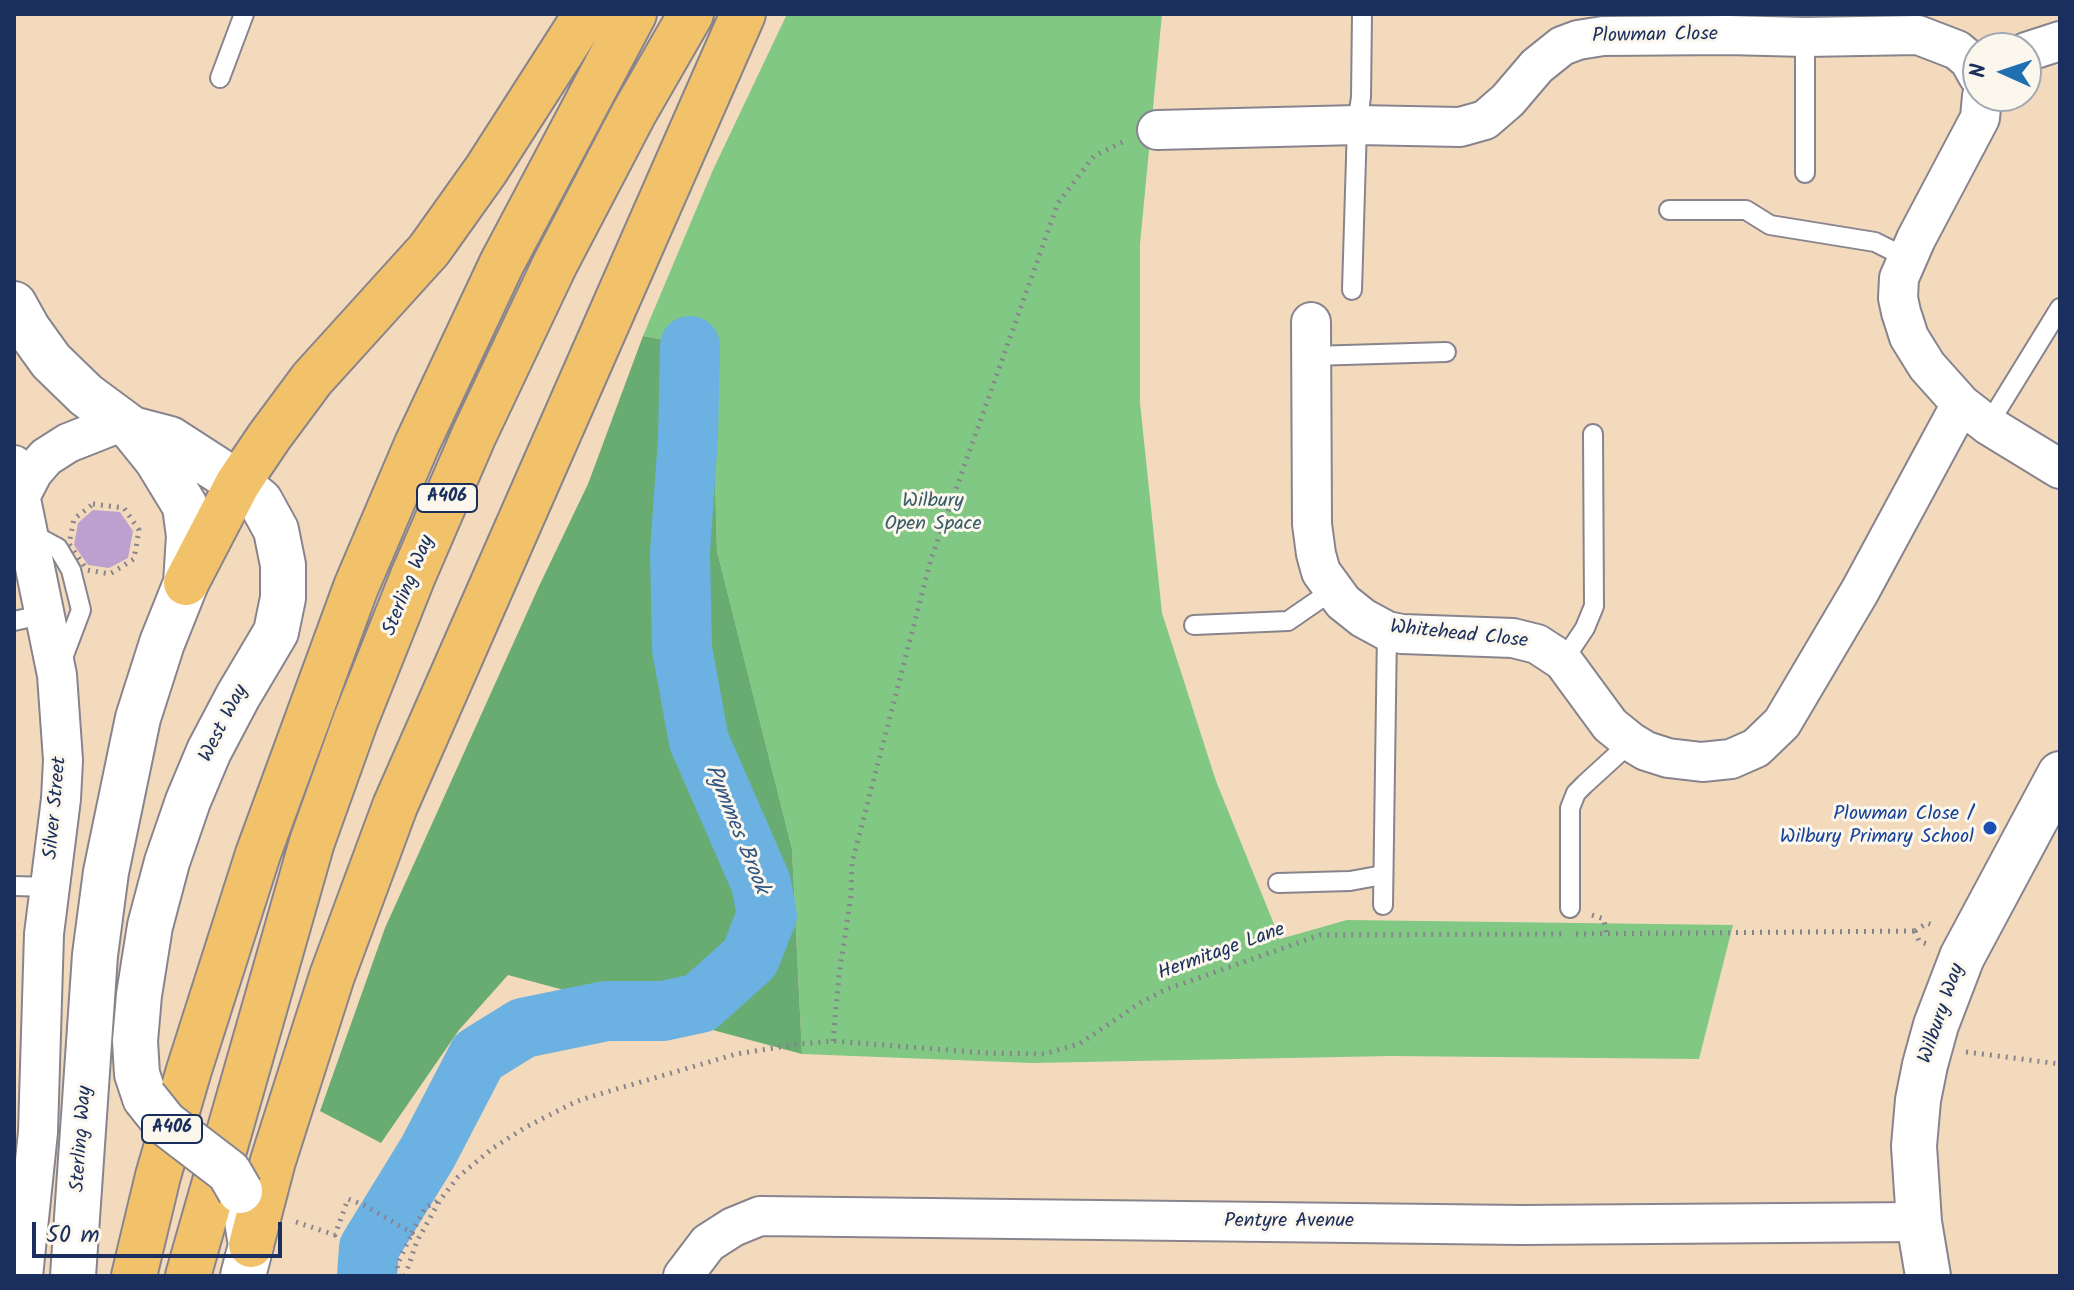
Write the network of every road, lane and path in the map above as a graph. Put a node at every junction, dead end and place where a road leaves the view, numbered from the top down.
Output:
1 (244, 14) edge
2 (586, 14) edge
3 (634, 14) edge
4 (691, 14) edge
5 (743, 14) edge
6 (1362, 14) edge
7 (1728, 25) edge
8 (1805, 37) junction
9 (1962, 54) edge
10 (220, 78) dead end
11 (1981, 112) edge
12 (1357, 125) junction
13 (1147, 134) joint
14 (1805, 173) dead end
15 (1669, 210) dead end
16 (1907, 258) junction
17 (1352, 290) dead end
18 (14, 304) edge
19 (2060, 308) edge
20 (1311, 339) joint
21 (1446, 352) dead end
22 (1974, 414) junction
23 (126, 426) junction
24 (1593, 434) dead end
25 (2060, 469) edge
26 (238, 483) junction
27 (21, 498) edge
28 (139, 530) joint
29 (186, 583) junction
30 (1333, 590) junction
31 (30, 618) edge
32 (1194, 625) dead end
33 (1387, 631) junction
34 (1563, 661) junction
35 (57, 675) junction
36 (1631, 742) junction
37 (2060, 774) edge
38 (1383, 875) junction
39 (1278, 883) dead end
40 (32, 887) edge
41 (1383, 905) dead end
42 (1570, 908) dead end
43 (1915, 931) dead end
44 (833, 1041) junction
45 (1930, 1047) junction
46 (2060, 1064) edge
47 (440, 1200) junction
48 (284, 1218) dead end
49 (1919, 1222) junction
50 (409, 1232) junction
51 (247, 1261) edge
52 (26, 1271) edge
53 (73, 1276) edge
54 (134, 1276) edge
55 (188, 1276) edge
56 (399, 1276) edge
57 (405, 1276) edge
58 (683, 1276) edge
59 (1928, 1276) edge

1 - 10 lane
2 - 26 highway
3 - 54 highway, A406
4 - 55 highway, Sterling Way / A406
5 - 51 highway
6 - 12 lane
7 - 8 street, Plowman Close
7 - 12 street, Plowman Close
8 - 9 street, Plowman Close
8 - 14 lane
11 - 16 street
12 - 13 street, Plowman Close
12 - 17 lane
13 - 44 path
15 - 16 lane
16 - 22 street
18 - 23 street, West Way
19 - 22 lane
20 - 21 lane
20 - 30 street, Whitehead Close
22 - 25 street
22 - 36 street, Whitehead Close
23 - 26 street, West Way
23 - 27 street
23 - 29 street, West Way
24 - 34 lane
26 - 29 highway
26 - 51 street, West Way, bridge
27 - 31 street, Silver Street
27 - 35 lane
28 - 28 path
29 - 53 street, Sterling Way
30 - 32 lane
30 - 33 street, Whitehead Close
31 - 35 street, Silver Street
33 - 34 street, Whitehead Close
33 - 38 lane
34 - 36 street, Whitehead Close
35 - 40 street, Silver Street
36 - 42 lane
37 - 45 street, Wilbury Way
38 - 39 lane
38 - 41 lane
40 - 52 street, Silver Street
43 - 44 path, Hermitage Lane
44 - 47 path, Hermitage Lane
45 - 46 path
45 - 49 street, Wilbury Way
47 - 50 path
47 - 57 path, Hermitage Lane
48 - 50 path
49 - 58 street, Pentyre Avenue
49 - 59 street, Wilbury Way
50 - 56 path

